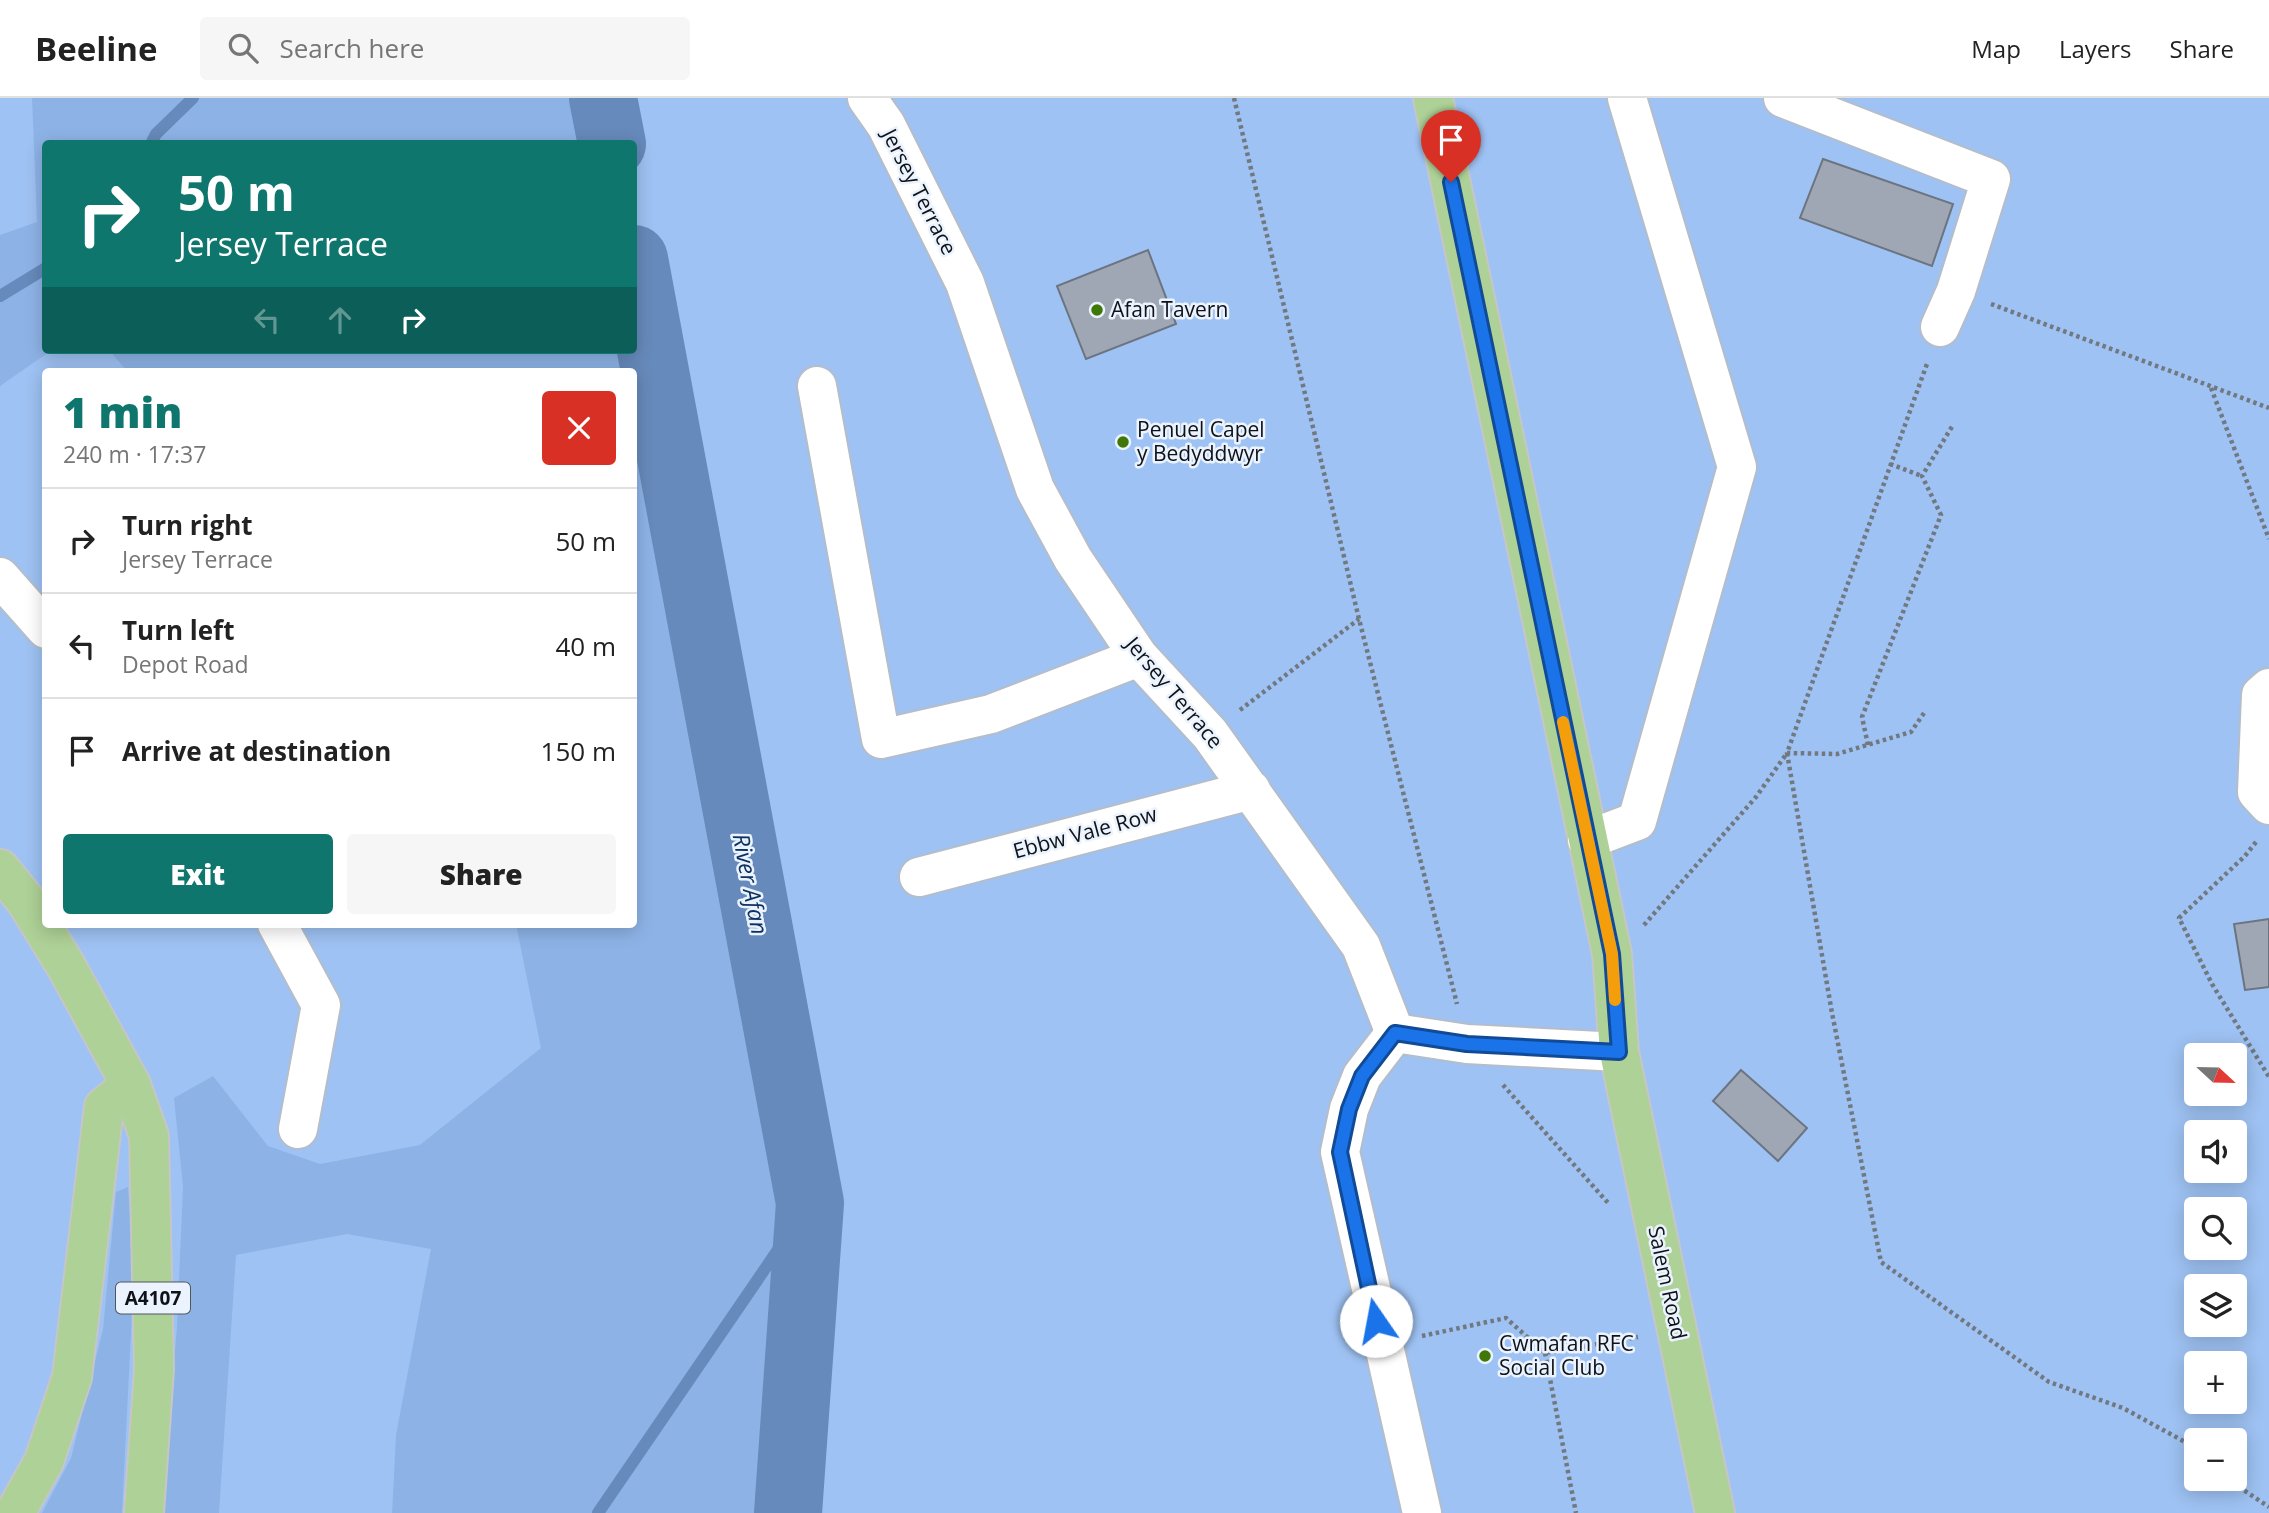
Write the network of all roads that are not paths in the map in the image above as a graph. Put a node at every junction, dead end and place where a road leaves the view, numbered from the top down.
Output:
1 (867, 98) edge
2 (1628, 98) edge
3 (1783, 98) edge
4 (1437, 99) edge
5 (1940, 327) road end
6 (817, 386) dead end
7 (0, 577) edge
8 (42, 624) edge
9 (1139, 656) junction
10 (2265, 692) edge
11 (1251, 790) junction
12 (2265, 820) edge
13 (1587, 840) junction
14 (0, 869) edge
15 (919, 877) dead end
16 (42, 927) edge
17 (43, 928) edge
18 (279, 928) edge
19 (1395, 1033) junction
20 (1619, 1052) junction
21 (131, 1085) junction
22 (298, 1129) dead end
23 (15, 1513) edge
24 (144, 1513) edge
25 (1422, 1513) edge
26 (1715, 1513) edge

1 - 9 street, Jersey Terrace
2 - 13 street
3 - 5 street
4 - 13 main road, Salem Road
6 - 9 street
7 - 8 street
9 - 11 street, Jersey Terrace
10 - 12 street
11 - 15 street, Ebbw Vale Row
11 - 19 street, Jersey Terrace
13 - 20 main road, Salem Road
14 - 16 main road, A4107
17 - 21 main road, A4107
18 - 22 street
19 - 20 street
19 - 25 street
20 - 26 main road, Salem Road
21 - 23 main road
21 - 24 main road, A4107

